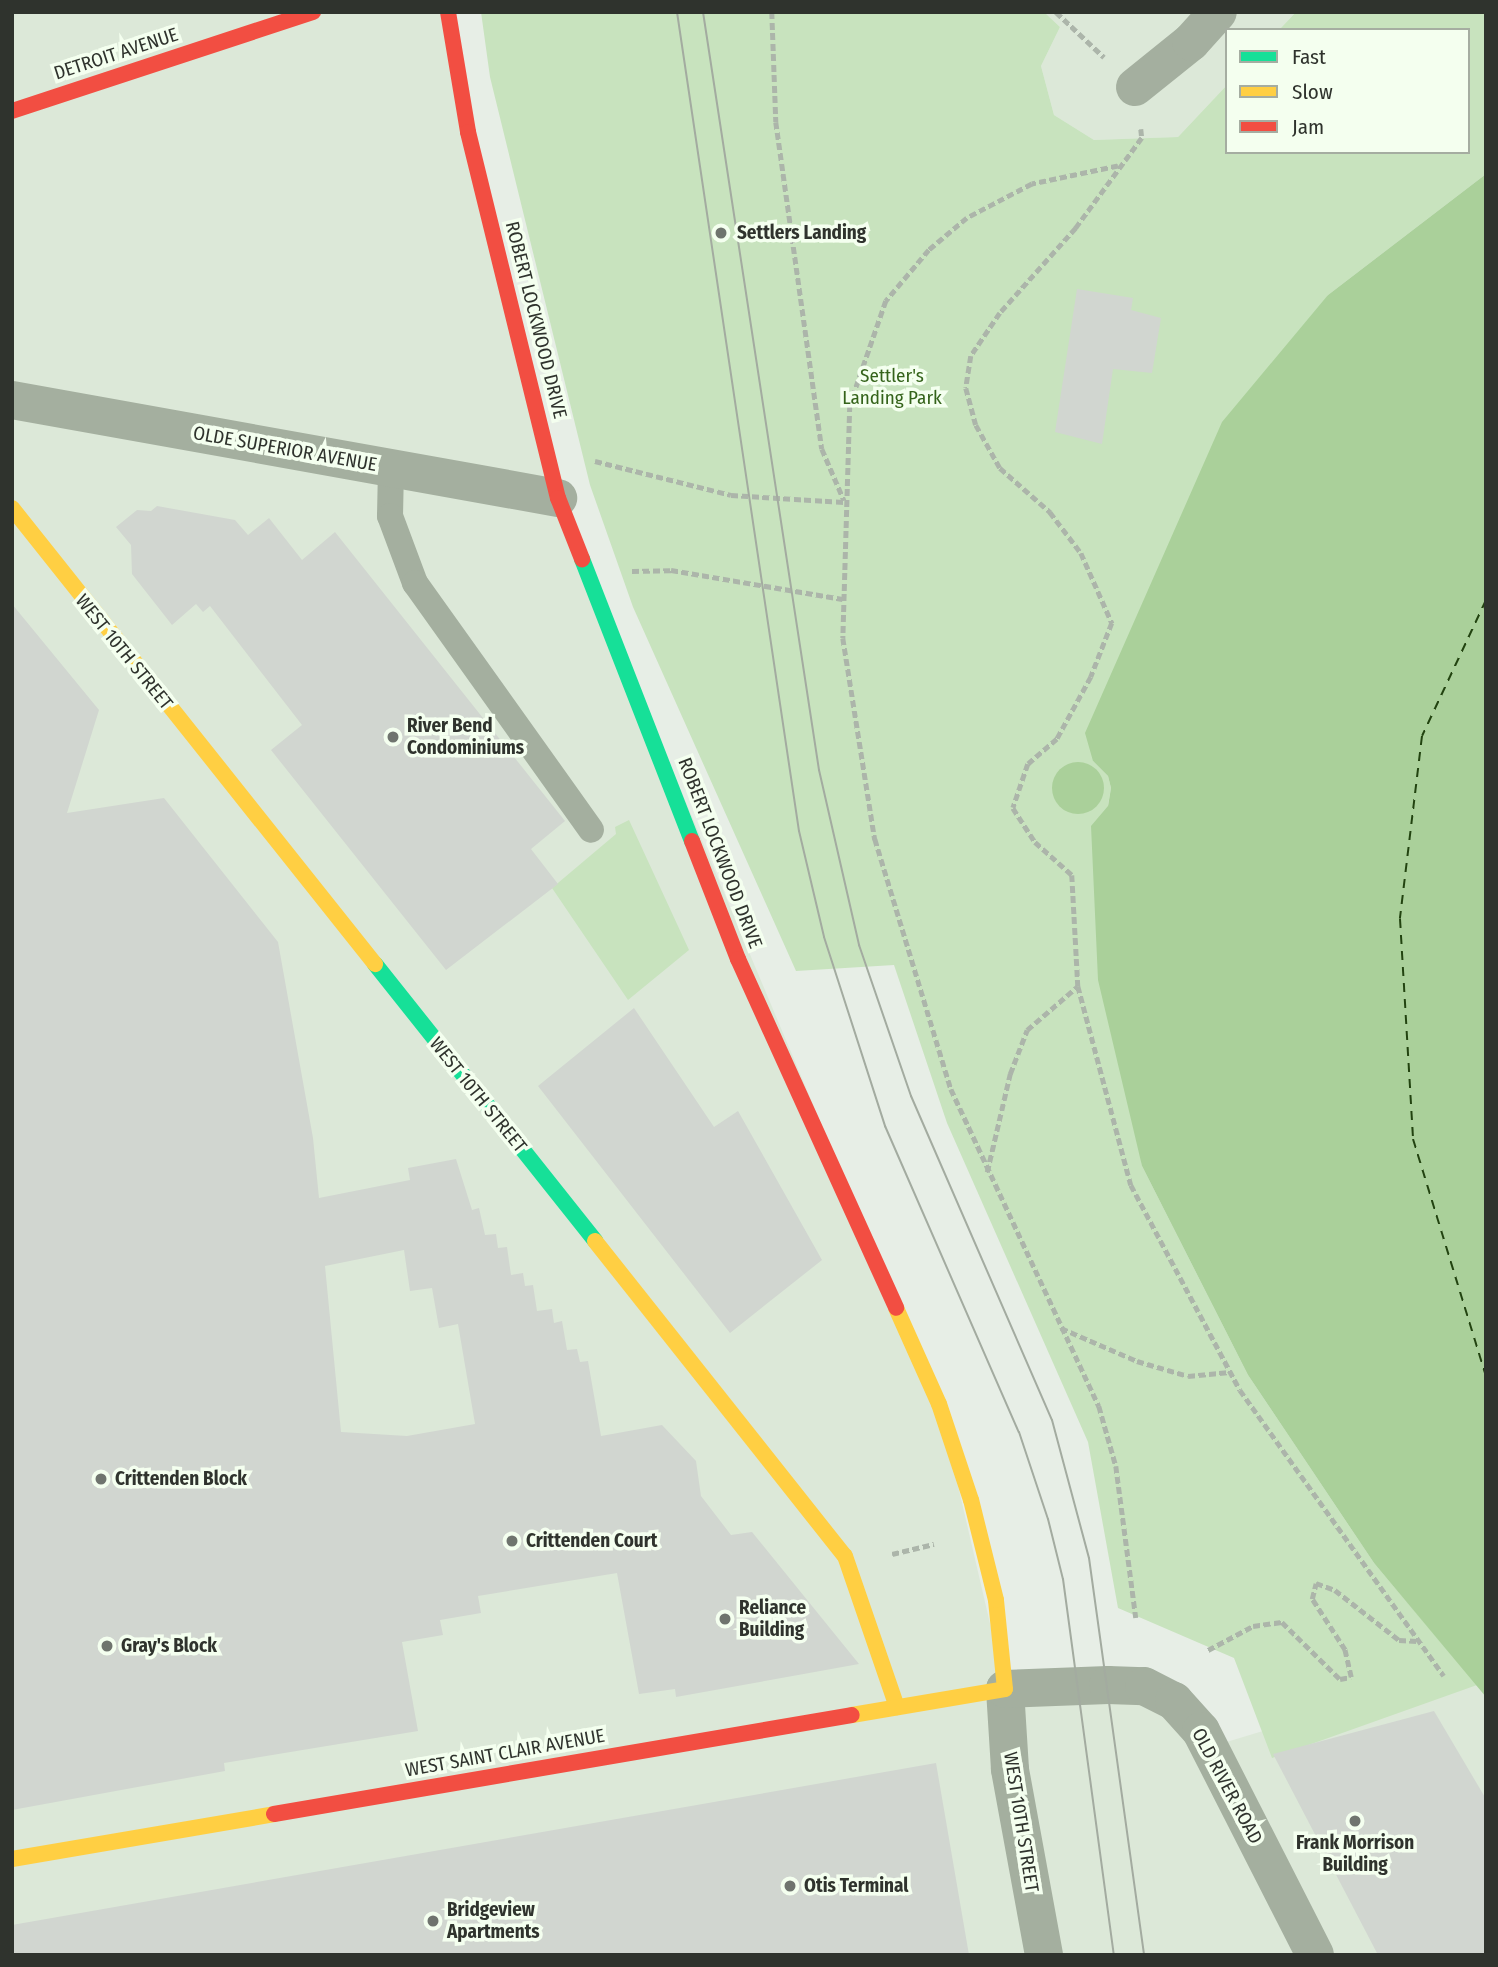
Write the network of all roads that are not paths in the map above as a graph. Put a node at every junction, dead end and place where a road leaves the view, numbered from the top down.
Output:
1 (313, 12) edge
2 (448, 12) edge
3 (1218, 12) edge
4 (1135, 87) road end
5 (12, 111) edge
6 (12, 400) edge
7 (391, 468) junction
8 (558, 498) junction
9 (12, 508) edge
10 (592, 830) dead end
11 (1005, 1689) junction
12 (897, 1707) junction
13 (12, 1858) edge
14 (1044, 1955) edge
15 (1315, 1955) edge

1 - 5 street, DETROIT AVENUE
2 - 8 street, ROBERT LOCKWOOD DRIVE
3 - 4 street
6 - 7 street, OLDE SUPERIOR AVENUE
7 - 8 street, OLDE SUPERIOR AVENUE
7 - 10 lane
8 - 11 street, ROBERT LOCKWOOD DRIVE
9 - 12 street, WEST 10TH STREET
11 - 12 street, WEST SAINT CLAIR AVENUE
11 - 14 street, WEST 10TH STREET
11 - 15 street, OLD RIVER ROAD
12 - 13 street, WEST SAINT CLAIR AVENUE

